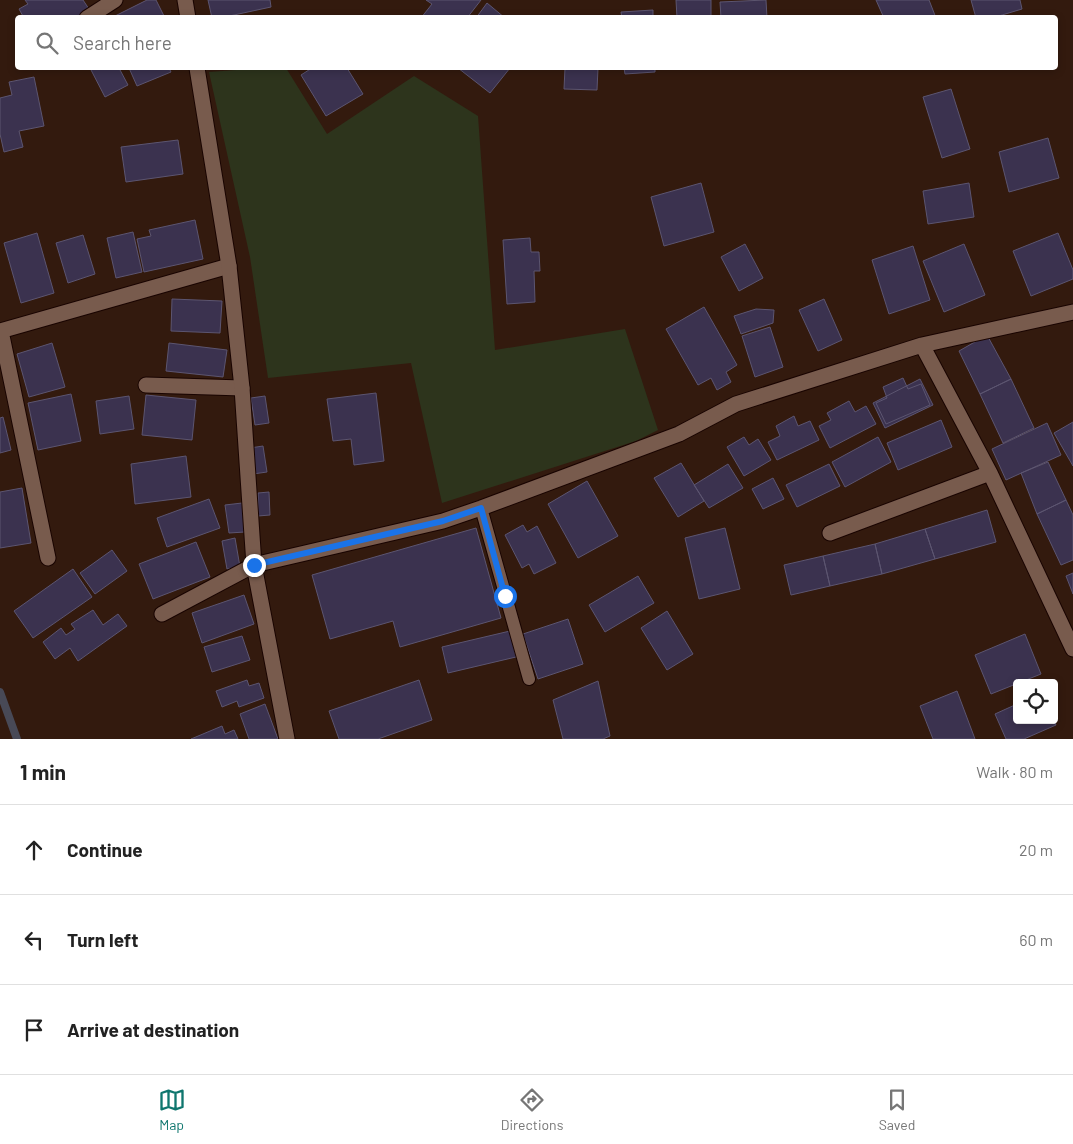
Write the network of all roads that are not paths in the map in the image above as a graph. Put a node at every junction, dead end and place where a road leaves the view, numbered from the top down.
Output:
1 (115, 0) edge
2 (185, 0) edge
3 (92, 15) edge
4 (188, 15) edge
5 (196, 70) edge
6 (229, 266) junction
7 (1073, 314) edge
8 (0, 331) edge
9 (922, 345) junction
10 (146, 384) dead end
11 (242, 388) junction
12 (990, 473) junction
13 (481, 508) junction
14 (830, 533) dead end
15 (48, 558) dead end
16 (254, 565) junction
17 (162, 614) dead end
18 (1073, 649) edge
19 (529, 679) dead end
20 (287, 739) edge

1 - 3 street
2 - 4 street
5 - 6 street
6 - 8 street
6 - 11 street
7 - 9 street
8 - 15 street
9 - 12 street
9 - 13 street
10 - 11 street
11 - 16 street
12 - 14 street
12 - 18 street
13 - 16 street
13 - 19 lane
16 - 17 street
16 - 20 street

